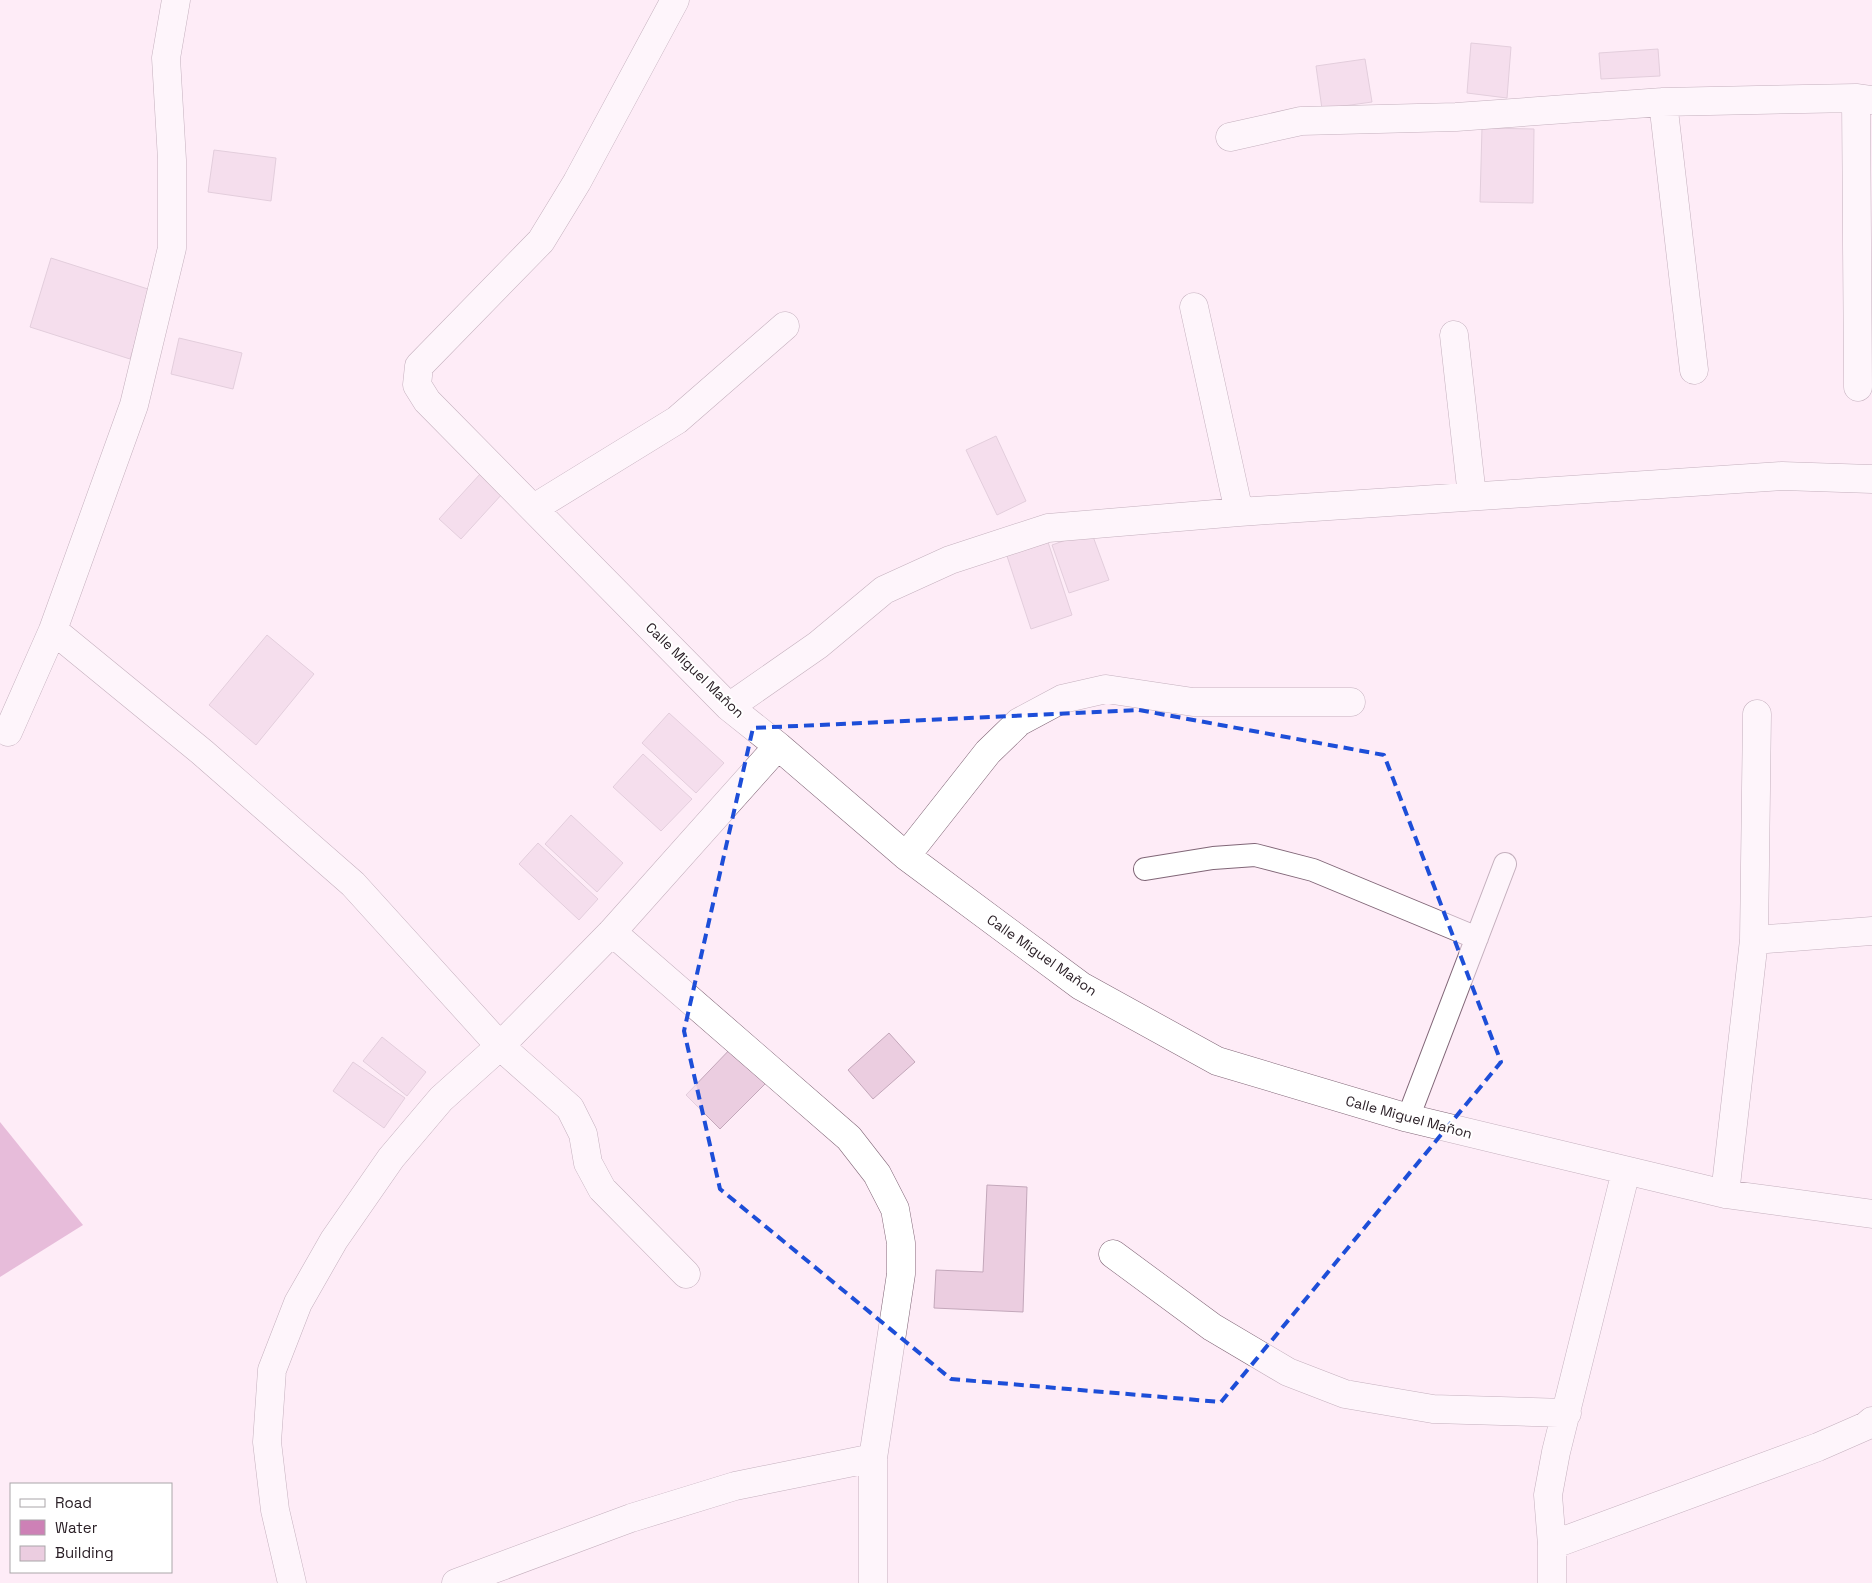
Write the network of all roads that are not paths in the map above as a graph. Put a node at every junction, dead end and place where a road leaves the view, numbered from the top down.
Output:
1 (176, 0) edge
2 (675, 0) edge
3 (1864, 99) edge
4 (1663, 102) junction
5 (1230, 137) dead end
6 (1194, 307) dead end
7 (785, 326) dead end
8 (1454, 334) dead end
9 (1694, 370) dead end
10 (1858, 387) dead end
11 (1872, 479) edge
12 (1472, 496) junction
13 (534, 508) junction
14 (1238, 512) junction
15 (53, 630) junction
16 (1351, 702) dead end
17 (729, 707) junction
18 (1757, 714) dead end
19 (8, 732) dead end
20 (778, 746) junction
21 (906, 856) junction
22 (1505, 864) dead end
23 (1145, 869) dead end
24 (1872, 931) edge
25 (612, 932) junction
26 (1477, 938) junction
27 (1754, 940) junction
28 (500, 1046) junction
29 (1408, 1118) junction
30 (1626, 1171) junction
31 (1725, 1194) junction
32 (1872, 1214) edge
33 (1113, 1254) dead end
34 (686, 1274) dead end
35 (1567, 1413) junction
36 (1872, 1422) edge
37 (873, 1458) junction
38 (1552, 1545) junction
39 (292, 1583) edge
40 (456, 1583) edge
41 (873, 1583) edge
42 (1552, 1583) edge

1 - 15 street
2 - 13 street, Calle Miguel Mañon
3 - 4 street
3 - 10 street
4 - 5 street
4 - 9 street
6 - 14 street
7 - 13 street
8 - 12 street
11 - 12 street
12 - 14 street
13 - 17 street, Calle Miguel Mañon
14 - 17 street
15 - 19 street
15 - 28 street
16 - 21 street
17 - 20 street, Calle Miguel Mañon
18 - 27 street
20 - 21 street, Calle Miguel Mañon
20 - 25 street
21 - 29 street, Calle Miguel Mañon
22 - 26 lane
23 - 26 lane
24 - 27 street
25 - 28 street
25 - 37 street
26 - 29 lane
27 - 31 street
28 - 34 street
28 - 39 street
29 - 30 street, Calle Miguel Mañon
30 - 31 street, Calle Miguel Mañon
30 - 35 street
31 - 32 street, Calle Miguel Mañon
33 - 35 street
35 - 38 street
36 - 38 street
37 - 40 street
37 - 41 street
38 - 42 street

